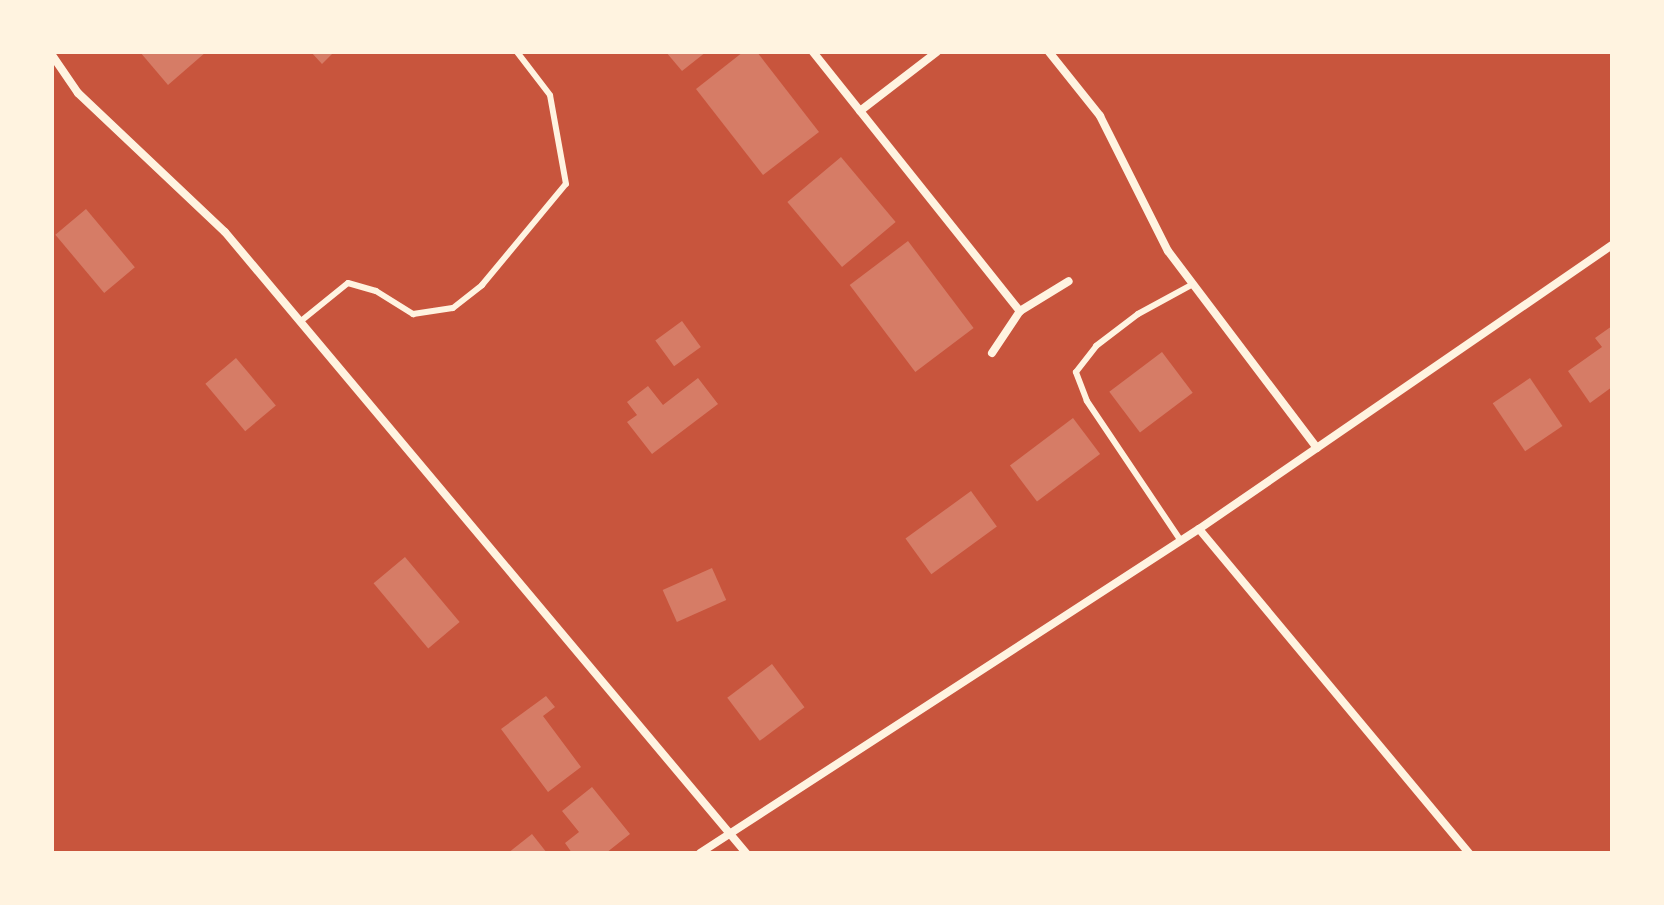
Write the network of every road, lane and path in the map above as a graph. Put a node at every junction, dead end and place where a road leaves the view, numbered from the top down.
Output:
1 (517, 52) edge
2 (813, 52) edge
3 (937, 52) edge
4 (1049, 52) edge
5 (52, 55) edge
6 (860, 111) junction
7 (1612, 245) edge
8 (1069, 281) dead end
9 (1194, 283) junction
10 (1020, 311) junction
11 (301, 321) junction
12 (992, 353) dead end
13 (1317, 448) junction
14 (1199, 529) junction
15 (1181, 541) junction
16 (730, 834) junction
17 (700, 853) edge
18 (746, 853) edge
19 (1469, 853) edge

1 - 11 lane
2 - 6 street
3 - 6 street
4 - 9 street
5 - 11 street
6 - 10 street
7 - 13 street
8 - 10 street
9 - 13 street
9 - 15 lane
10 - 12 street
11 - 16 street
13 - 14 street
14 - 15 street
14 - 19 street
15 - 16 street
16 - 17 street
16 - 18 street

